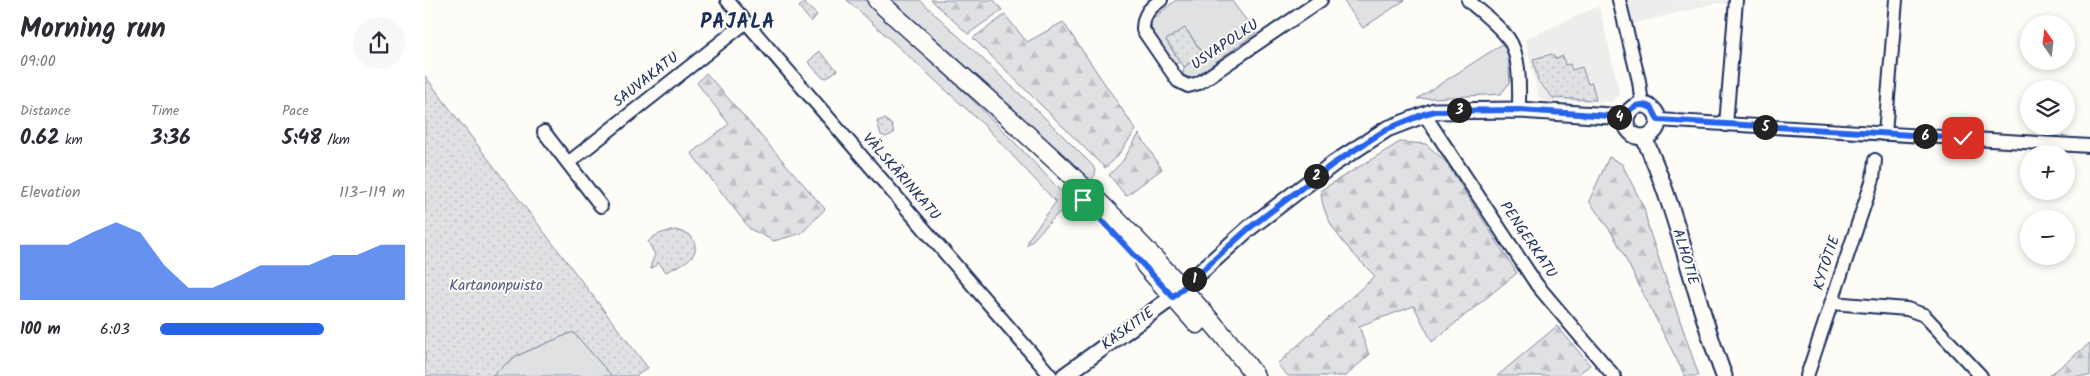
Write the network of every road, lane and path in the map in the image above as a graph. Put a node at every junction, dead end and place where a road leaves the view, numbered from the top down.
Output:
1 (727, 0) edge
2 (877, 0) edge
3 (1161, 0) edge
4 (1321, 0) edge
5 (1468, 0) edge
6 (1619, 0) edge
7 (1736, 0) edge
8 (1896, 0) edge
9 (745, 23) junction
10 (1642, 105) junction
11 (1519, 110) junction
12 (1424, 114) junction
13 (1626, 117) junction
14 (1658, 120) junction
15 (1726, 125) junction
16 (544, 132) dead end
17 (1885, 134) junction
18 (1644, 138) junction
19 (2090, 146) edge
20 (1875, 160) dead end
21 (568, 163) junction
22 (601, 206) dead end
23 (1177, 293) junction
24 (1831, 303) junction
25 (1051, 376) edge
26 (1064, 376) edge
27 (1245, 376) edge
28 (1255, 376) edge
29 (1614, 376) edge
30 (1724, 376) edge
31 (1807, 376) edge
32 (1981, 376) edge

1 - 9 street, VÄLSKÄRINKATU
2 - 23 main road
3 - 4 street, USVAPOLKU
5 - 11 street
6 - 10 street
7 - 15 street
8 - 17 street
9 - 21 street, SAUVAKATU
9 - 25 street, VÄLSKÄRINKATU
10 - 13 street
10 - 14 street
11 - 12 street, KASKITIE
11 - 13 street, KASKITIE
12 - 23 street, KASKITIE
12 - 29 street, PENGERKATU
13 - 18 street
14 - 15 street
14 - 18 street
15 - 17 street
16 - 21 street
17 - 19 street
18 - 30 street, ALHOTIE
20 - 24 street, KYTÖTIE
21 - 22 street
23 - 26 street, KASKITIE
23 - 27 main road
23 - 28 main road
24 - 31 street, KYTÖTIE
24 - 32 street

